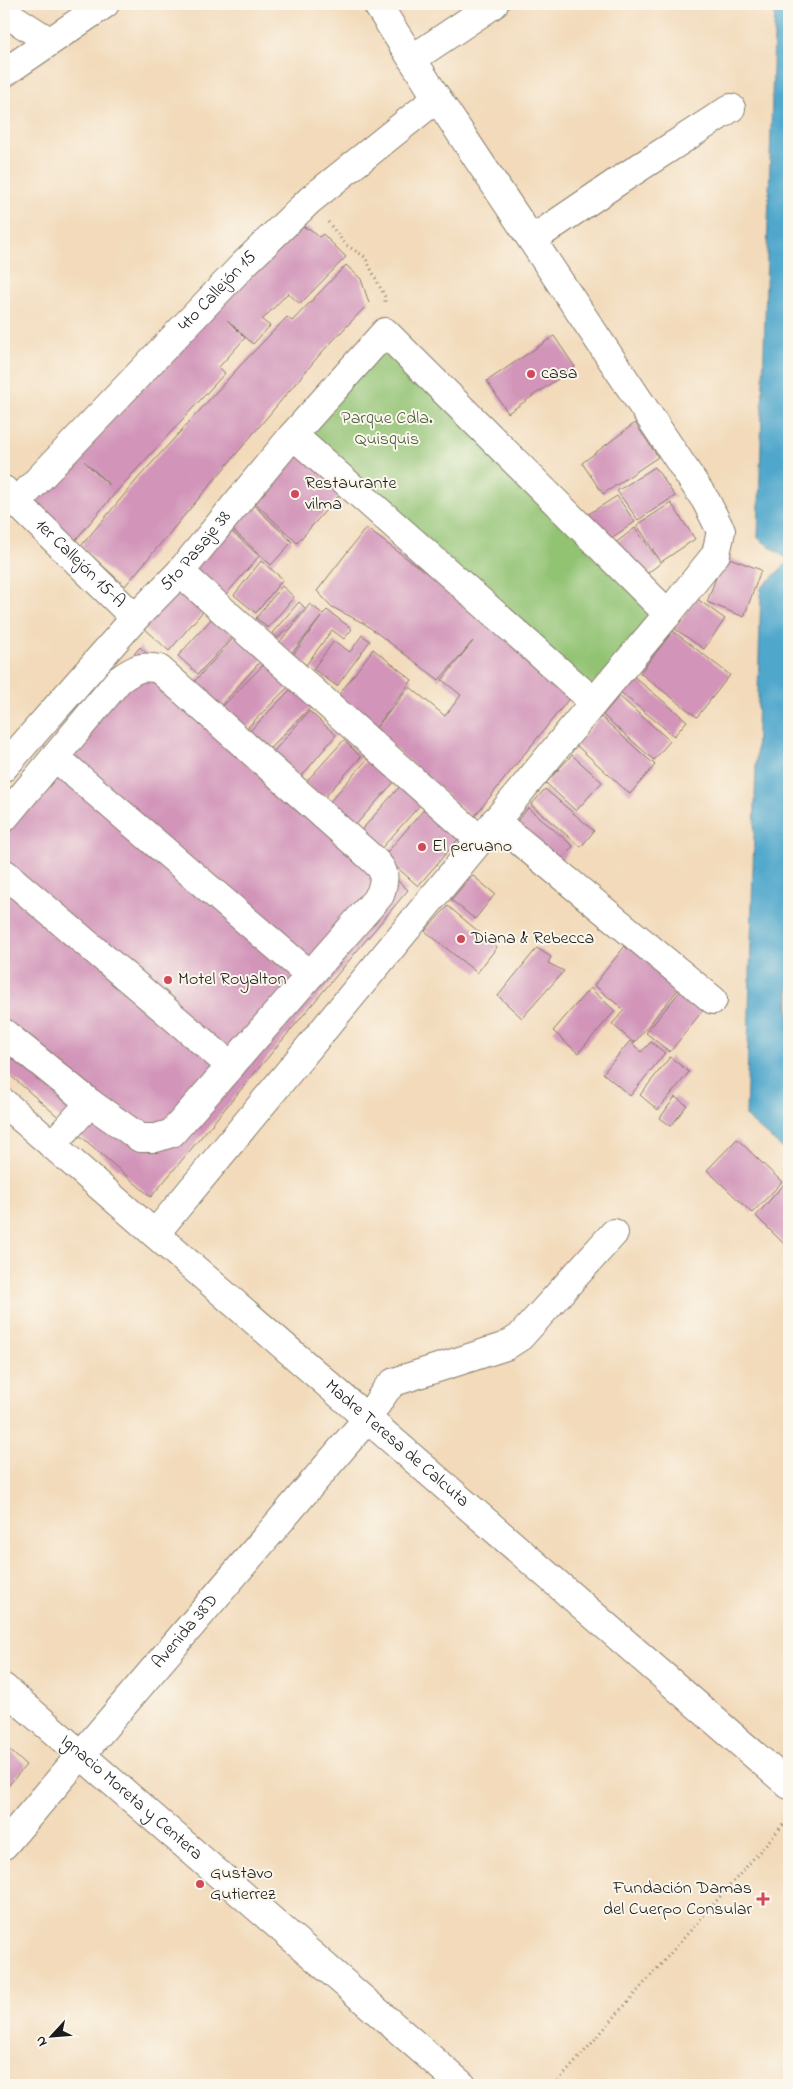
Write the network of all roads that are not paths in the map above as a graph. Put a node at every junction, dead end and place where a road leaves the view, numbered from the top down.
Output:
1 (105, 4) edge
2 (377, 4) edge
3 (494, 4) edge
4 (4, 12) edge
5 (49, 41) junction
6 (412, 59) junction
7 (4, 73) edge
8 (437, 98) junction
9 (731, 108) dead end
10 (533, 240) junction
11 (293, 435) junction
12 (10, 496) edge
13 (180, 572) junction
14 (668, 614) junction
15 (135, 618) junction
16 (594, 702) junction
17 (55, 757) junction
18 (4, 767) edge
19 (4, 818) edge
20 (488, 830) junction
21 (4, 873) edge
22 (310, 975) junction
23 (713, 1000) dead end
24 (4, 1033) edge
25 (231, 1066) junction
26 (4, 1103) edge
27 (90, 1104) junction
28 (52, 1145) junction
29 (614, 1233) dead end
30 (155, 1234) junction
31 (367, 1418) junction
32 (4, 1688) edge
33 (81, 1754) junction
34 (789, 1785) edge
35 (4, 1845) edge
36 (462, 2085) edge

1 - 5 street
2 - 6 street
3 - 6 street
4 - 5 street
5 - 7 street
6 - 8 street
8 - 10 street
8 - 12 street, 4to Callejón 15
9 - 10 street
10 - 14 street
11 - 13 street, 5to Pasaje 38
11 - 14 street, 5to Pasaje 38
11 - 16 street
12 - 15 street, 1er Callejón 15-A
13 - 15 street, 5to Pasaje 38
13 - 20 street
14 - 16 street
15 - 18 street, 5to Pasaje 38
16 - 20 street
17 - 19 street
17 - 22 street
17 - 22 street
20 - 23 street
20 - 30 street
21 - 25 street
22 - 25 street
24 - 27 street
25 - 27 street
26 - 28 street, Madre Teresa de Calcuta
27 - 28 street
28 - 30 street, Madre Teresa de Calcuta
29 - 31 street, Avenida 38D
30 - 31 street, Madre Teresa de Calcuta
31 - 33 street, Avenida 38D
31 - 34 street, Madre Teresa de Calcuta
32 - 33 street, Ignacio Moreta y Centera
33 - 35 street, Avenida 38D
33 - 36 street, Ignacio Moreta y Centera

